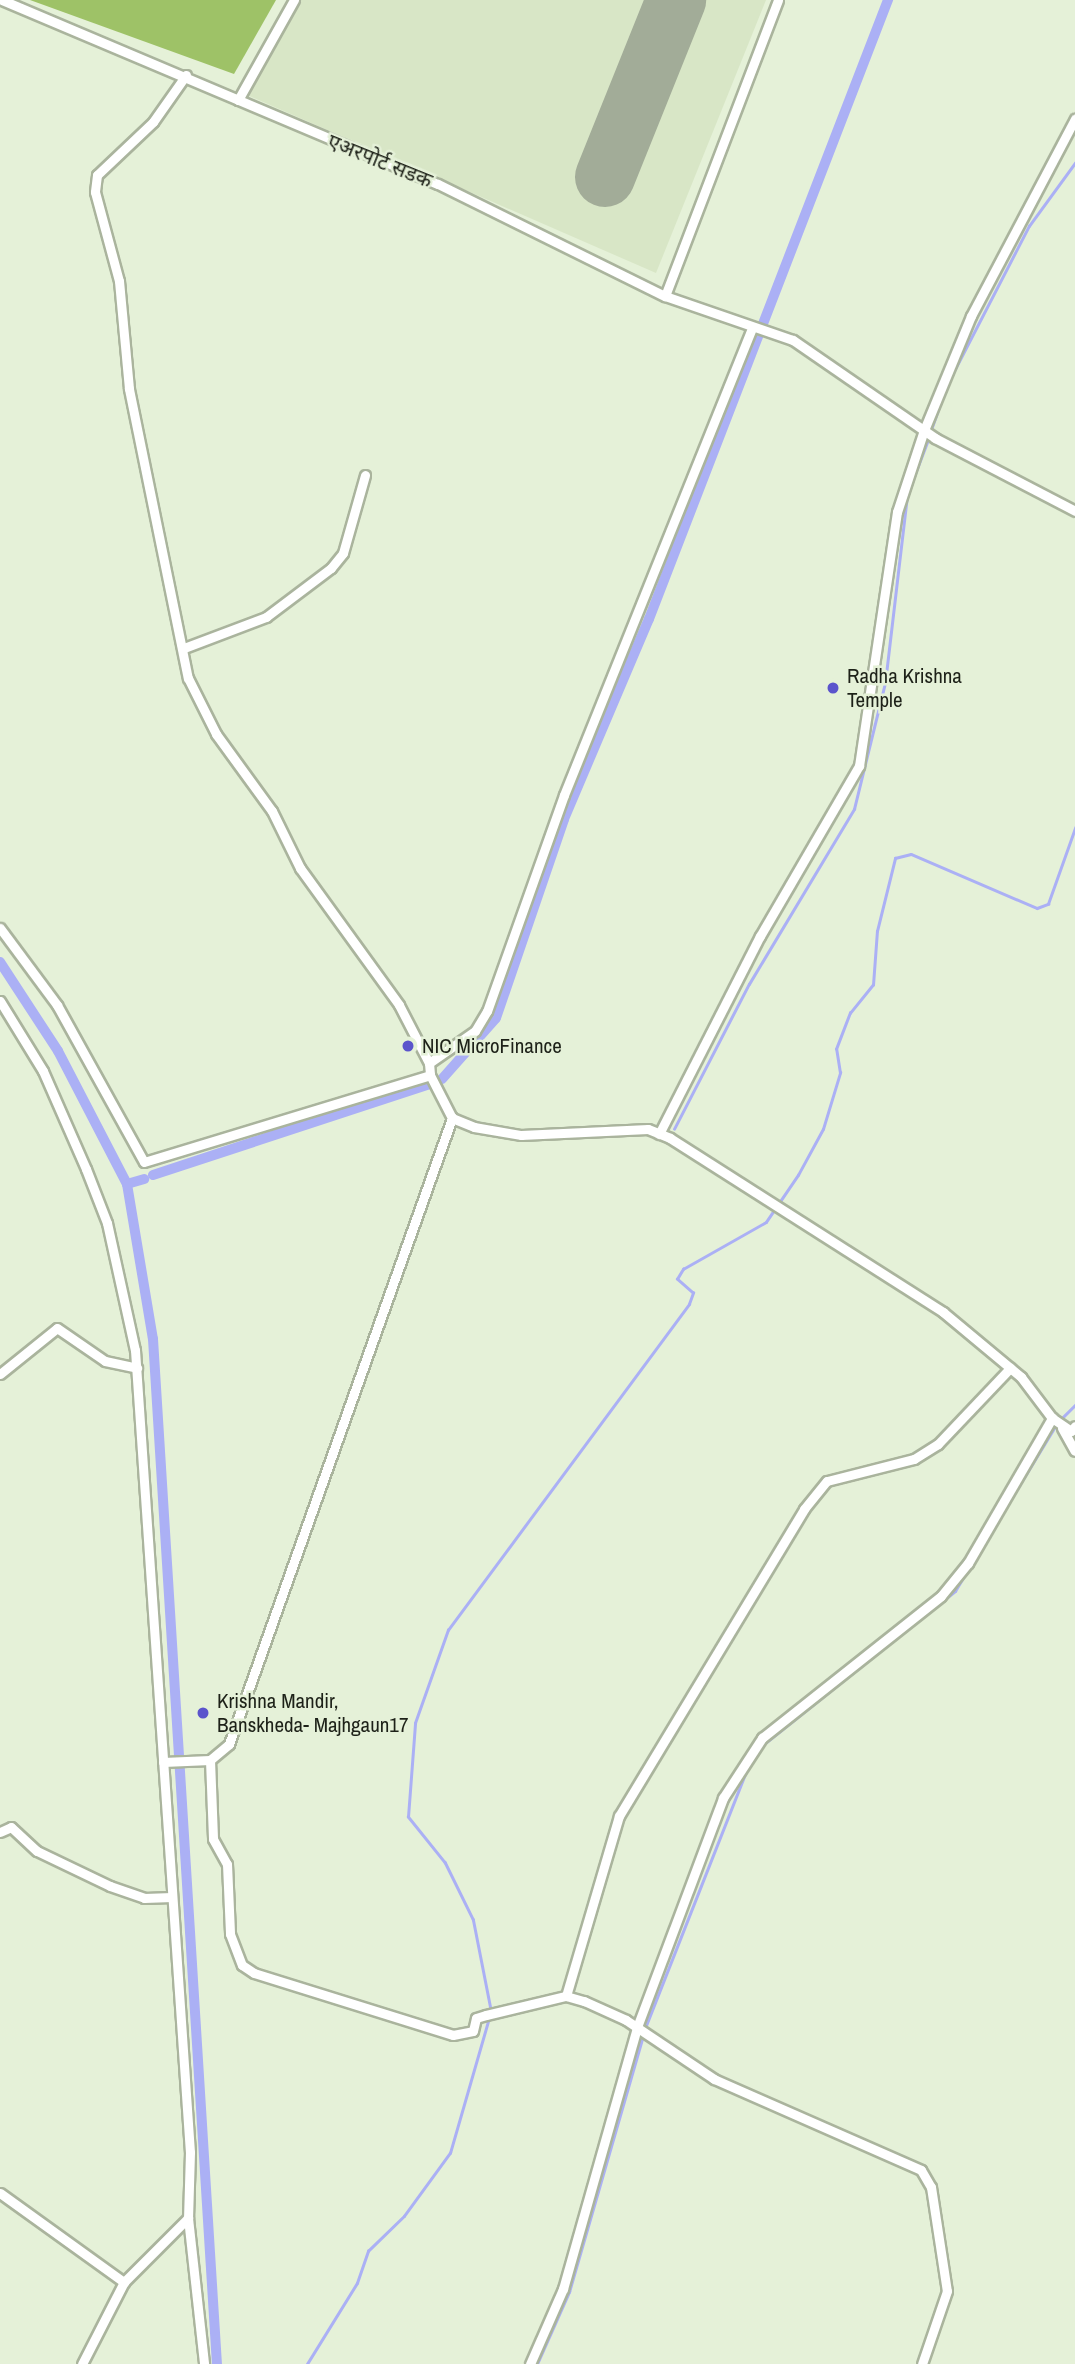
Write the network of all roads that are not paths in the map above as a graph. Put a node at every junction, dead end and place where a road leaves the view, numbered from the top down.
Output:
1 (2, 0) edge
2 (294, 0) edge
3 (778, 0) edge
4 (186, 75) junction
5 (238, 100) junction
6 (1075, 119) edge
7 (665, 296) junction
8 (753, 328) junction
9 (929, 433) junction
10 (365, 475) dead end
11 (1075, 511) edge
12 (184, 648) junction
13 (0, 928) edge
14 (0, 1000) edge
15 (429, 1063) junction
16 (430, 1075) junction
17 (452, 1118) junction
18 (659, 1135) junction
19 (137, 1368) junction
20 (1010, 1368) junction
21 (0, 1374) edge
22 (1052, 1418) junction
23 (1061, 1426) junction
24 (1075, 1426) edge
25 (1075, 1451) edge
26 (205, 1760) junction
27 (163, 1762) junction
28 (0, 1832) edge
29 (172, 1898) junction
30 (566, 1996) junction
31 (642, 2030) junction
32 (0, 2193) edge
33 (188, 2218) junction
34 (124, 2282) junction
35 (82, 2364) edge
36 (204, 2364) edge
37 (530, 2364) edge
38 (922, 2364) edge

1 - 4 street, एअरपोर्ट सडक
2 - 5 street
3 - 7 street
4 - 5 street, एअरपोर्ट सडक
4 - 12 street
5 - 7 street, एअरपोर्ट सडक
6 - 9 street
7 - 8 street, एअरपोर्ट सडक
8 - 9 street, एअरपोर्ट सडक
8 - 15 street
9 - 11 street, एअरपोर्ट सडक
9 - 18 street
10 - 12 street
12 - 15 street
13 - 16 street
14 - 19 street
15 - 16 street
16 - 17 street
17 - 18 street
17 - 26 street
18 - 20 street
19 - 21 street
19 - 27 street
20 - 22 street
20 - 30 street
22 - 23 street
22 - 31 street
23 - 24 street
23 - 25 street
26 - 27 street
26 - 30 street
27 - 29 street
28 - 29 street
29 - 33 street
30 - 31 street
31 - 37 street
31 - 38 street
32 - 34 street
33 - 34 street
33 - 36 street
34 - 35 street

